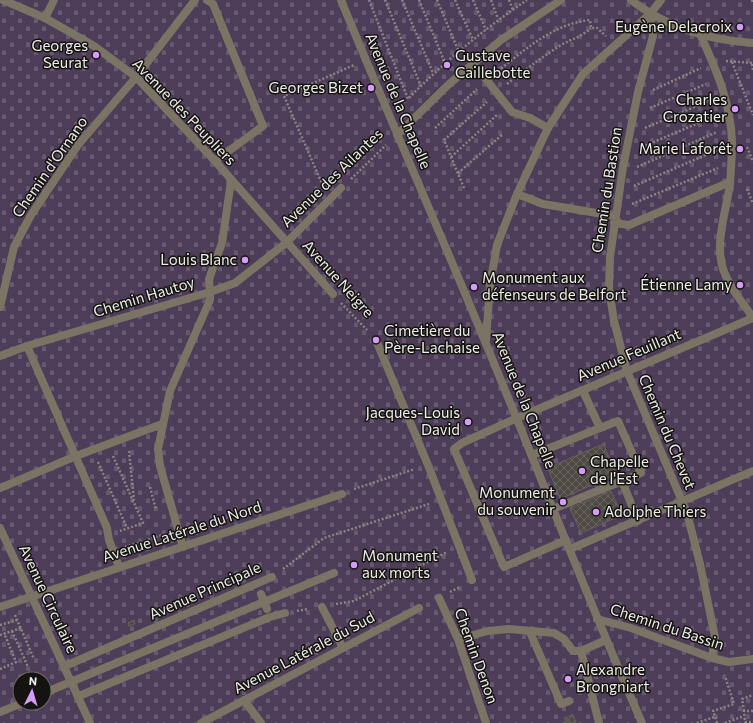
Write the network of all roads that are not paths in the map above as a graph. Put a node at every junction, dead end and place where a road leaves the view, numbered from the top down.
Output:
1 (3, 0) edge
2 (54, 0) edge
3 (195, 0) edge
4 (207, 0) edge
5 (341, 0) edge
6 (561, 0) edge
7 (631, 0) edge
8 (661, 0) edge
9 (650, 14) junction
10 (45, 18) junction
11 (700, 34) junction
12 (753, 43) edge
13 (473, 63) junction
14 (136, 77) junction
15 (548, 128) junction
16 (397, 135) junction
17 (215, 162) junction
18 (231, 181) junction
19 (730, 182) junction
20 (341, 188) road end
21 (517, 194) junction
22 (615, 219) junction
23 (286, 242) junction
24 (210, 292) junction
25 (333, 294) road end
26 (0, 307) edge
27 (753, 318) edge
28 (376, 340) road end
29 (486, 343) junction
30 (27, 346) junction
31 (0, 356) edge
32 (626, 371) junction
33 (583, 391) junction
34 (517, 418) junction
35 (162, 424) junction
36 (600, 428) junction
37 (532, 455) junction
38 (76, 456) junction
39 (753, 471) edge
40 (622, 481) junction
41 (0, 488) edge
42 (346, 492) road end
43 (681, 502) junction
44 (553, 509) junction
45 (638, 521) junction
46 (0, 528) edge
47 (566, 540) junction
48 (183, 547) junction
49 (570, 548) junction
50 (119, 567) junction
51 (334, 572) dead end
52 (272, 578) road end
53 (472, 580) dead end
54 (260, 592) junction
55 (31, 597) junction
56 (439, 598) dead end
57 (0, 607) edge
58 (322, 607) road end
59 (419, 608) dead end
60 (269, 613) junction
61 (285, 613) road end
62 (597, 619) junction
63 (530, 632) junction
64 (458, 639) junction
65 (606, 640) junction
66 (343, 648) junction
67 (581, 651) junction
68 (716, 659) junction
69 (753, 659) edge
70 (65, 666) junction
71 (72, 682) junction
72 (52, 691) edge
73 (78, 696) junction
74 (244, 700) junction
75 (569, 701) dead end
76 (12, 707) edge
77 (0, 712) edge
78 (90, 723) edge
79 (201, 723) edge
80 (261, 723) edge
81 (486, 723) edge
82 (599, 723) edge
83 (642, 723) edge

1 - 10 lane, Avenue des Peupliers
2 - 10 lane
3 - 14 lane, Chemin d'Ornano
4 - 17 lane
5 - 16 lane, Avenue de la Chapelle
6 - 13 lane, Avenue des Ailantes
7 - 9 lane
8 - 9 lane
9 - 11 lane
9 - 15 lane
9 - 22 lane, Chemin du Bastion
10 - 14 lane, Avenue des Peupliers
11 - 12 lane
11 - 19 lane
13 - 15 lane
13 - 16 lane, Avenue des Ailantes
14 - 17 lane, Avenue des Peupliers
14 - 26 lane, Chemin d'Ornano
15 - 21 lane
16 - 29 lane, Avenue de la Chapelle
17 - 18 lane, Avenue des Peupliers
18 - 23 lane, Avenue des Peupliers
18 - 24 lane, Chemin Hautoy
19 - 22 lane
19 - 27 lane
20 - 23 lane, Avenue des Ailantes
21 - 22 lane
21 - 29 lane
22 - 32 lane, Chemin du Bastion
23 - 24 lane, Avenue des Ailantes
23 - 25 lane, Avenue Neigre
24 - 30 lane, Chemin Hautoy
24 - 35 lane
27 - 32 lane, Avenue Feuillant
28 - 53 lane, Avenue Neigre
29 - 34 lane, Avenue de la Chapelle
30 - 31 lane, Chemin Hautoy
30 - 38 lane
32 - 33 lane, Avenue Feuillant
32 - 43 lane, Chemin du Chevet
33 - 34 lane, Avenue Feuillant
33 - 36 lane
34 - 37 lane, Avenue de la Chapelle
34 - 47 lane
35 - 38 lane
35 - 48 lane
36 - 37 lane
36 - 40 lane
37 - 44 lane, Avenue de la Chapelle
38 - 41 lane
38 - 50 lane
39 - 43 lane
40 - 44 lane
40 - 45 lane
42 - 48 lane, Avenue Latérale du Nord
43 - 45 lane
43 - 68 lane, Chemin du Chevet
44 - 47 lane, Avenue de la Chapelle
45 - 49 lane
46 - 55 lane, Avenue Circulaire
47 - 49 lane, Avenue de la Chapelle
48 - 50 lane, Avenue Latérale du Nord
49 - 62 lane, Avenue de la Chapelle
50 - 55 lane, Avenue Latérale du Nord
51 - 54 lane, Avenue Principale
52 - 54 lane, Avenue Principale
54 - 60 lane
54 - 70 lane, Avenue Principale
54 - 71 lane, Avenue Principale
55 - 57 lane, Avenue Latérale du Nord
55 - 70 lane, Avenue Circulaire
56 - 64 lane, Chemin Denon
58 - 66 lane
59 - 66 lane, Avenue Latérale du Sud
60 - 61 lane
60 - 73 lane
62 - 65 lane, Avenue de la Chapelle
62 - 68 lane, Chemin du Bassin
63 - 64 lane
63 - 67 lane
63 - 75 lane
64 - 81 lane, Chemin Denon
65 - 67 lane
65 - 83 lane, Avenue de la Chapelle
66 - 74 lane, Avenue Latérale du Sud
67 - 82 lane
68 - 69 lane, Chemin du Bassin
70 - 71 lane, Avenue Circulaire
71 - 72 lane, Avenue Principale
71 - 73 lane, Avenue Circulaire
73 - 78 lane, Avenue Circulaire
74 - 79 lane, Avenue Latérale du Sud
74 - 80 lane
76 - 77 lane

